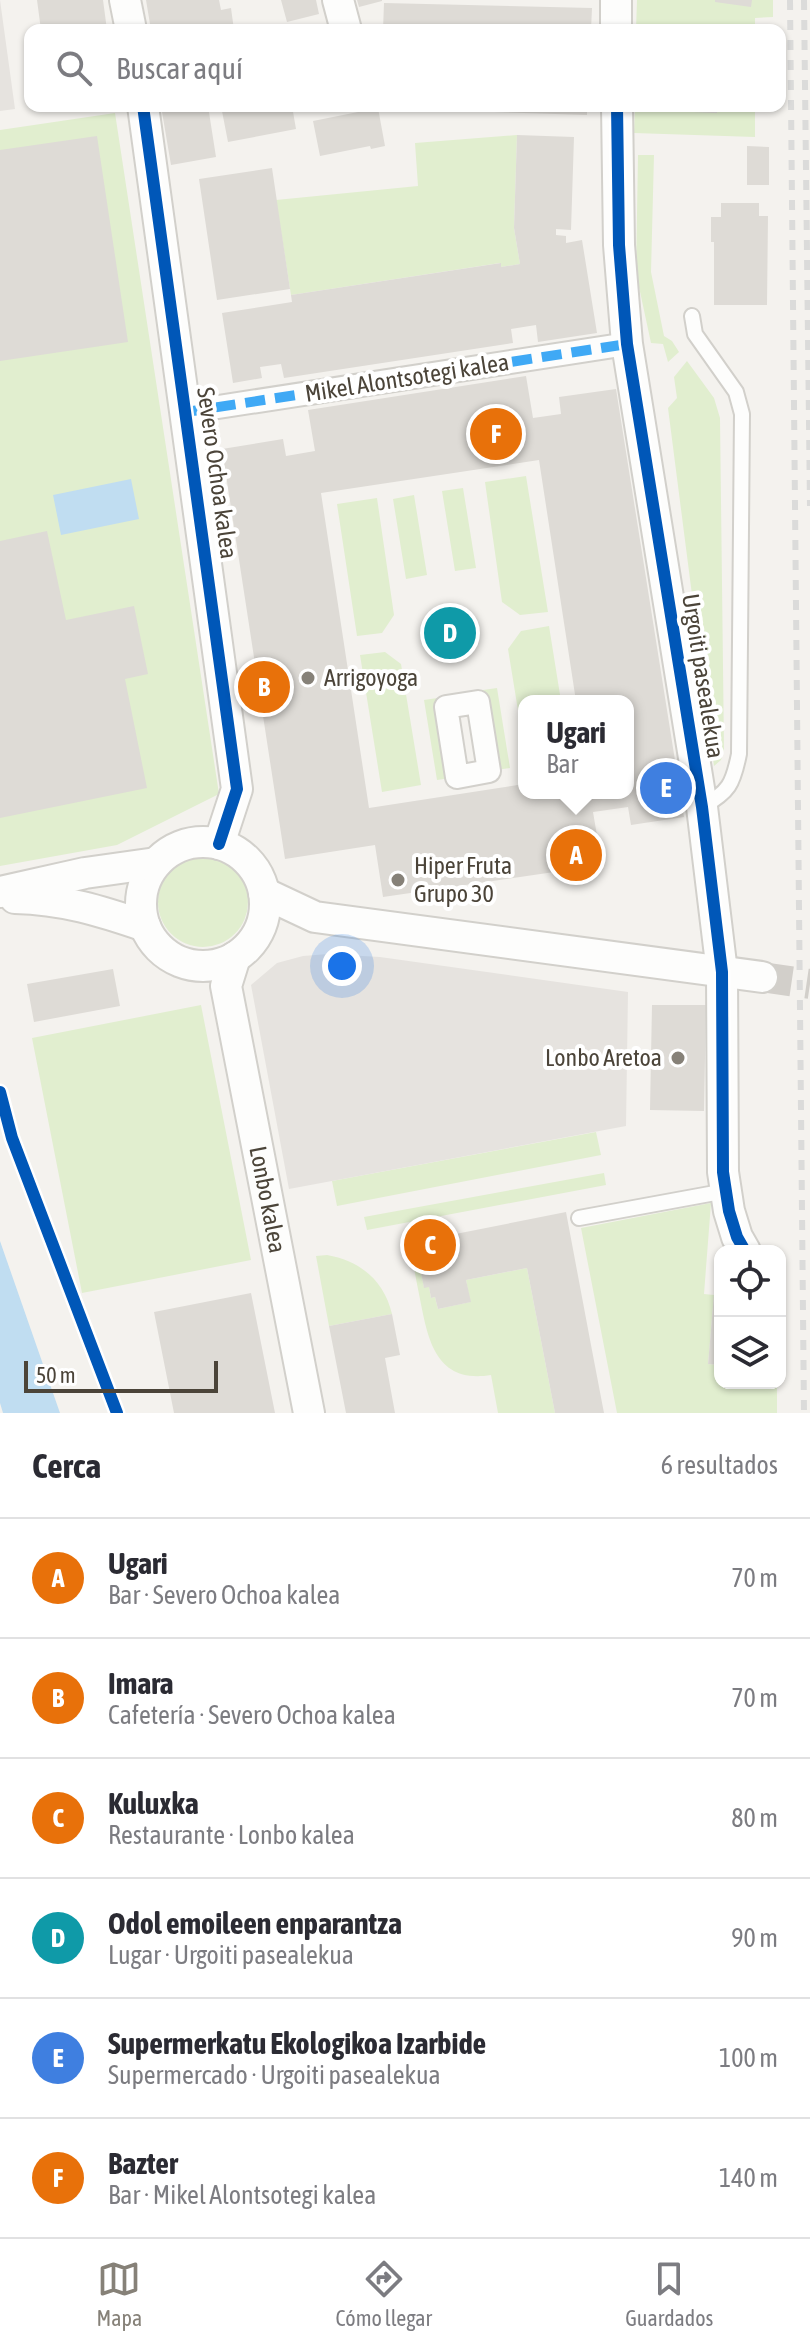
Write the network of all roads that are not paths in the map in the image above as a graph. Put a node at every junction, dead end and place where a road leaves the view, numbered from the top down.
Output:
1 (125, 0) edge
2 (338, 0) edge
3 (616, 0) edge
4 (130, 24) edge
5 (344, 24) edge
6 (616, 24) edge
7 (144, 112) edge
8 (617, 112) edge
9 (692, 316) dead end
10 (627, 344) junction
11 (186, 412) junction
12 (702, 807) junction
13 (219, 844) junction
14 (156, 863) junction
15 (264, 893) junction
16 (0, 895) edge
17 (315, 917) junction
18 (145, 926) junction
19 (230, 961) junction
20 (722, 972) junction
21 (762, 977) tunnel mouth
22 (726, 1191) junction
23 (579, 1218) dead end
24 (742, 1245) edge
25 (309, 1413) edge

1 - 4 street
2 - 5 street
3 - 6 street
7 - 11 street, Severo Ochoa kalea
8 - 10 street, Urgoiti pasealekua
9 - 12 lane
10 - 11 street, Mikel Alontsotegi kalea
10 - 12 street, Urgoiti pasealekua
11 - 13 street, Severo Ochoa kalea
12 - 20 street, Urgoiti pasealekua
13 - 14 street
13 - 15 street
14 - 16 street
14 - 18 street
15 - 17 street
15 - 19 street
16 - 18 street
17 - 19 street
17 - 20 street
18 - 19 street
19 - 25 street, Lonbo kalea
20 - 21 street
20 - 22 street, Urgoiti pasealekua
22 - 23 lane
22 - 24 street, Urgoiti pasealekua

